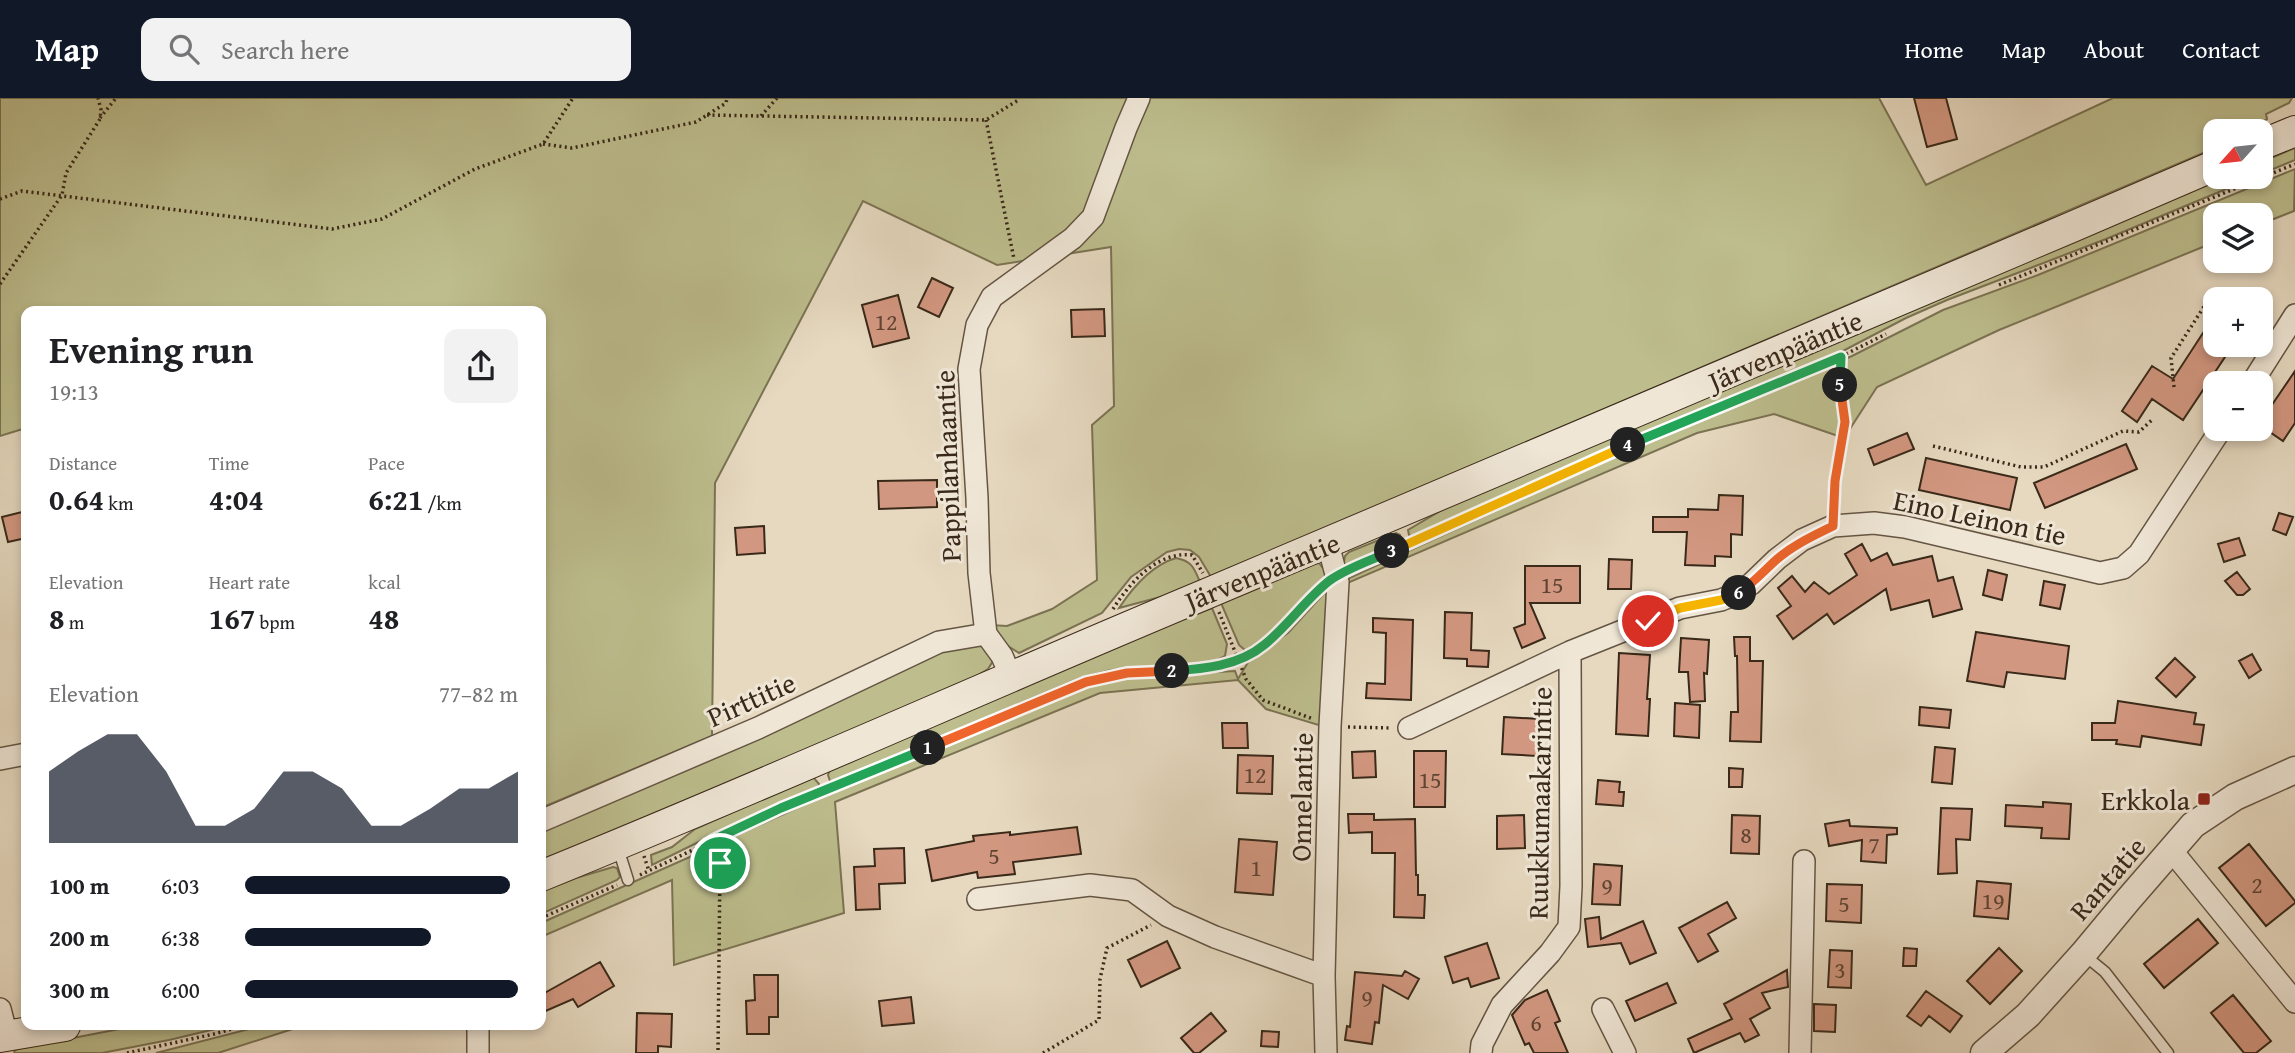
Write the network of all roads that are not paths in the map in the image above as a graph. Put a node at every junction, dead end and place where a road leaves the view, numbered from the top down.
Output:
1 (1139, 98) edge
2 (2295, 131) edge
3 (2273, 140) edge
4 (2203, 171) edge
5 (2295, 315) edge
6 (2260, 371) edge
7 (1840, 388) road end
8 (2213, 441) edge
9 (1833, 526) junction
10 (1328, 544) junction
11 (986, 635) junction
12 (1570, 652) junction
13 (1011, 677) junction
14 (1409, 728) dead end
15 (21, 755) edge
16 (0, 759) edge
17 (2295, 770) edge
18 (546, 819) edge
19 (630, 850) junction
20 (2172, 851) junction
21 (1804, 861) dead end
22 (546, 875) edge
23 (628, 880) dead end
24 (978, 899) dead end
25 (2084, 954) junction
26 (1324, 976) junction
27 (2295, 1002) edge
28 (1603, 1010) dead end
29 (21, 1027) edge
30 (3, 1028) edge
31 (478, 1030) edge
32 (478, 1053) edge
33 (1326, 1053) edge
34 (1481, 1053) edge
35 (1625, 1053) edge
36 (1800, 1053) edge
37 (1984, 1053) edge
38 (2168, 1053) edge

1 - 11 street, Pappilanhaantie
2 - 3 main road
4 - 10 main road, Järvenpääntie
5 - 6 street
7 - 9 lane
8 - 9 street, Eino Leinon tie
9 - 12 street, Eino Leinon tie
10 - 13 main road, Järvenpääntie
10 - 26 street, Onnelantie
11 - 13 street, Pappilanhaantie
11 - 18 street, Pirttitie
12 - 14 street, Eino Leinon tie
12 - 34 street, Ruukkumaakarintie
13 - 19 main road, Järvenpääntie
15 - 16 street
17 - 20 street, Rantatie
19 - 22 main road, Järvenpääntie
19 - 23 lane
20 - 25 street, Rantatie
20 - 27 street
21 - 36 street
24 - 26 street
25 - 37 street, Rantatie
25 - 38 lane
26 - 33 street, Onnelantie
28 - 35 street
29 - 30 main road
31 - 32 street

